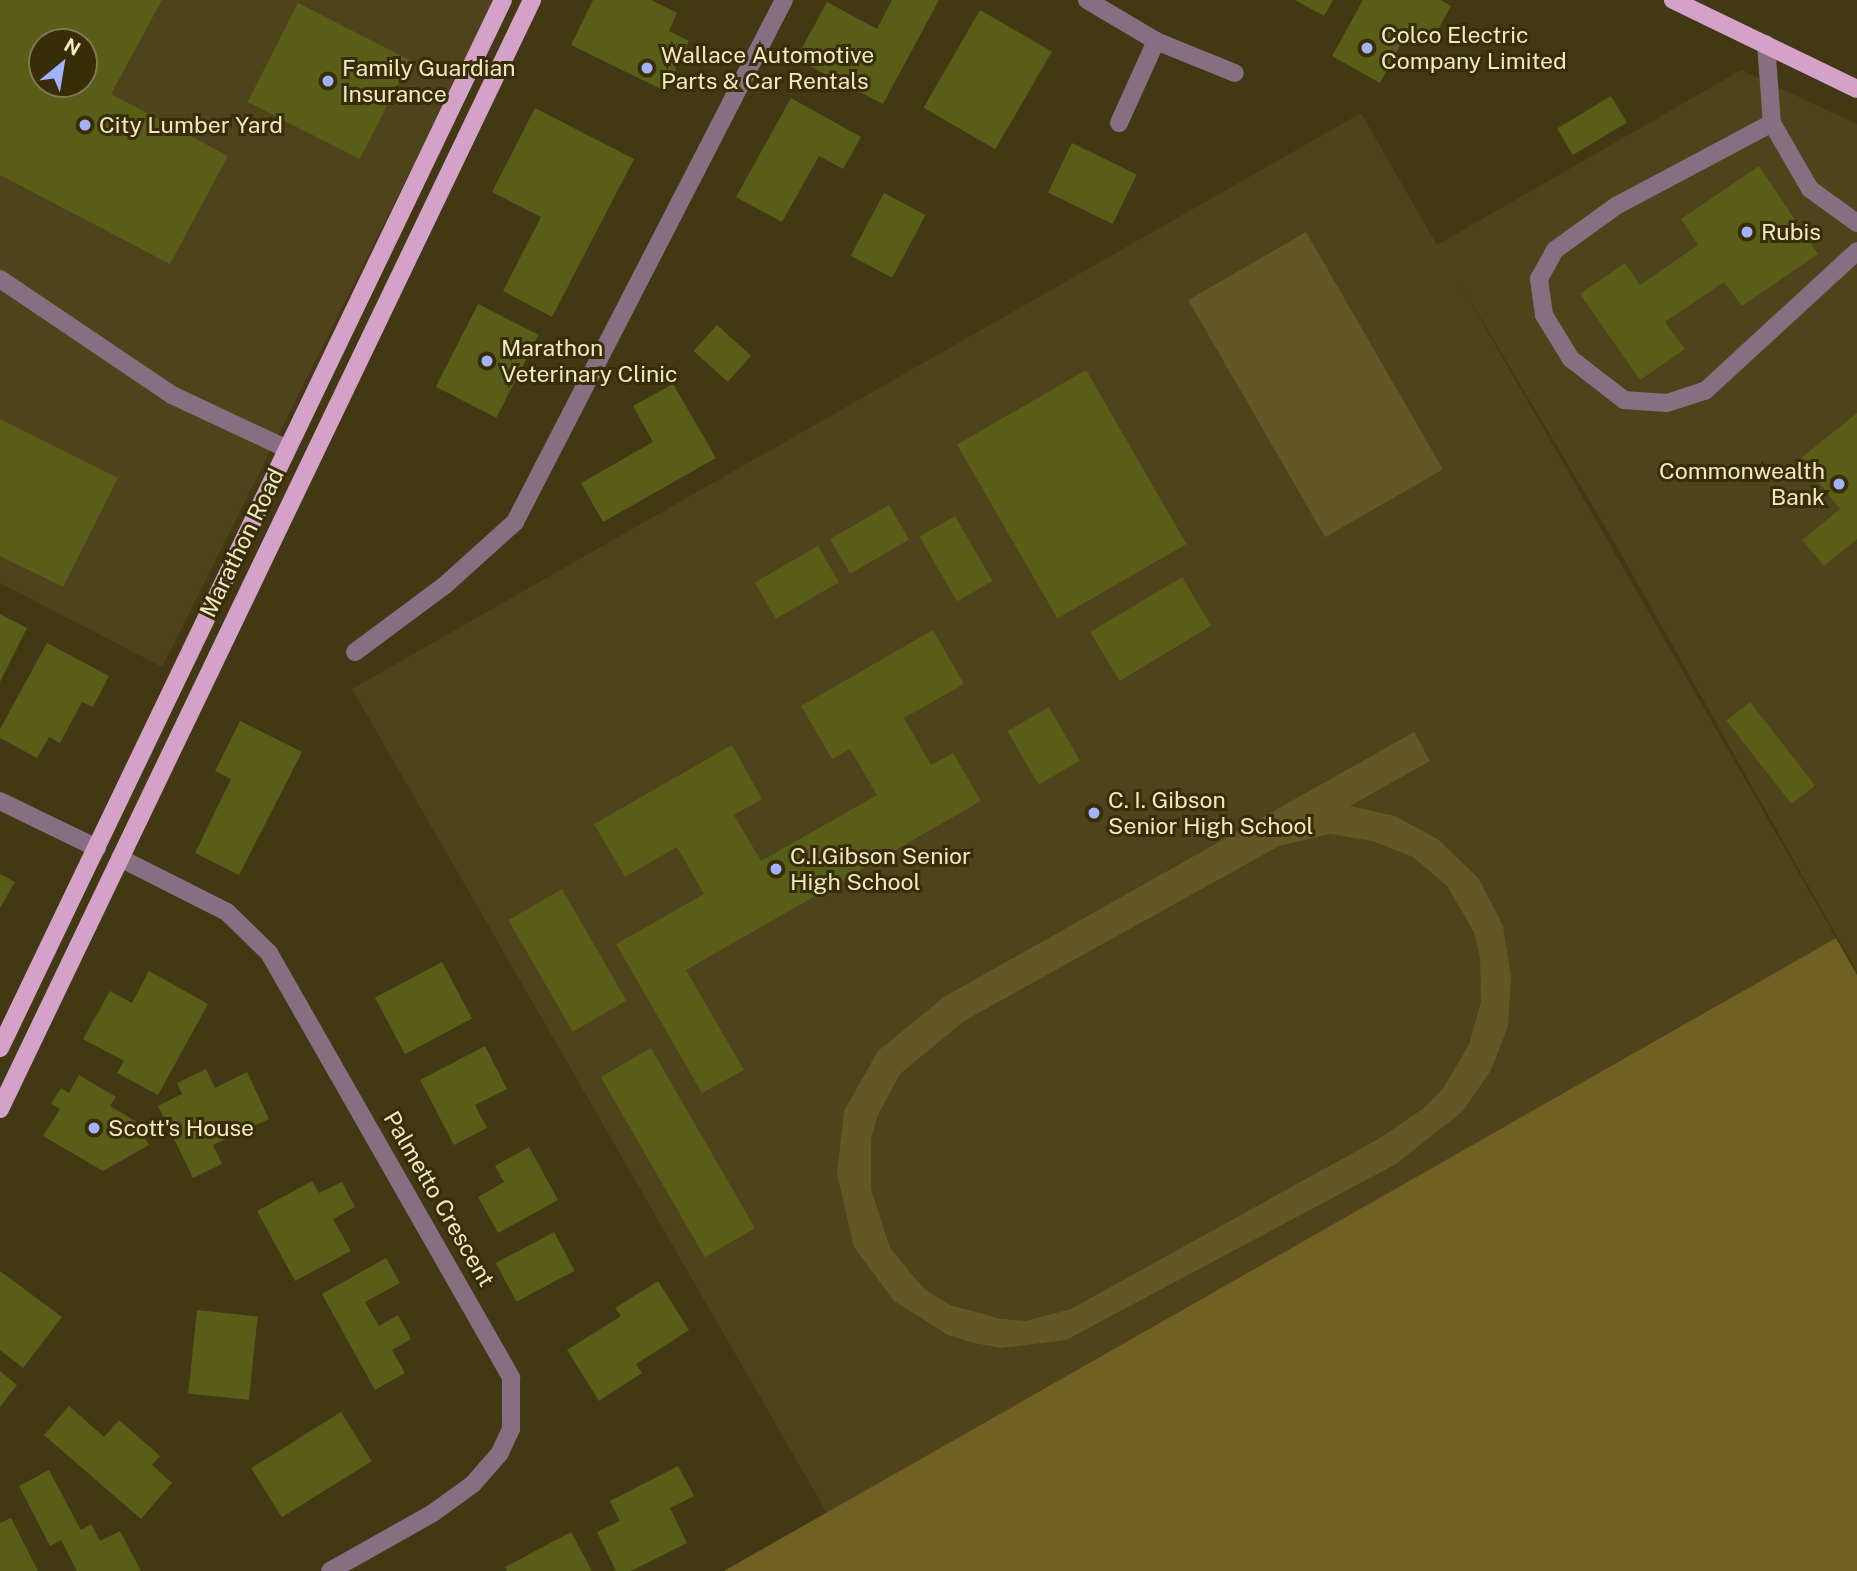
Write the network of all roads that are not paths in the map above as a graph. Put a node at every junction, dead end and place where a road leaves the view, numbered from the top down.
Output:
1 (503, 0) edge
2 (532, 0) edge
3 (784, 0) edge
4 (1087, 0) edge
5 (1673, 0) edge
6 (1156, 41) junction
7 (1766, 44) junction
8 (1235, 73) dead end
9 (1857, 89) edge
10 (1119, 123) dead end
11 (1772, 123) junction
12 (1857, 223) edge
13 (1857, 251) edge
14 (0, 279) edge
15 (285, 448) junction
16 (222, 582) junction
17 (246, 594) junction
18 (355, 652) dead end
19 (0, 801) edge
20 (97, 848) junction
21 (120, 858) junction
22 (0, 1048) edge
23 (0, 1109) edge
24 (330, 1571) edge

1 - 15 main road, Marathon Road
2 - 17 main road, Marathon Road
3 - 18 street
4 - 6 street
5 - 7 main road
6 - 8 street
6 - 10 street
7 - 9 main road
7 - 11 street
11 - 12 street
11 - 13 street
14 - 15 street
15 - 16 main road, Marathon Road
16 - 17 street
16 - 20 main road, Marathon Road
17 - 21 main road, Marathon Road
19 - 20 street
20 - 22 main road, Marathon Road
21 - 23 main road, Marathon Road
21 - 24 street, Palmetto Crescent

